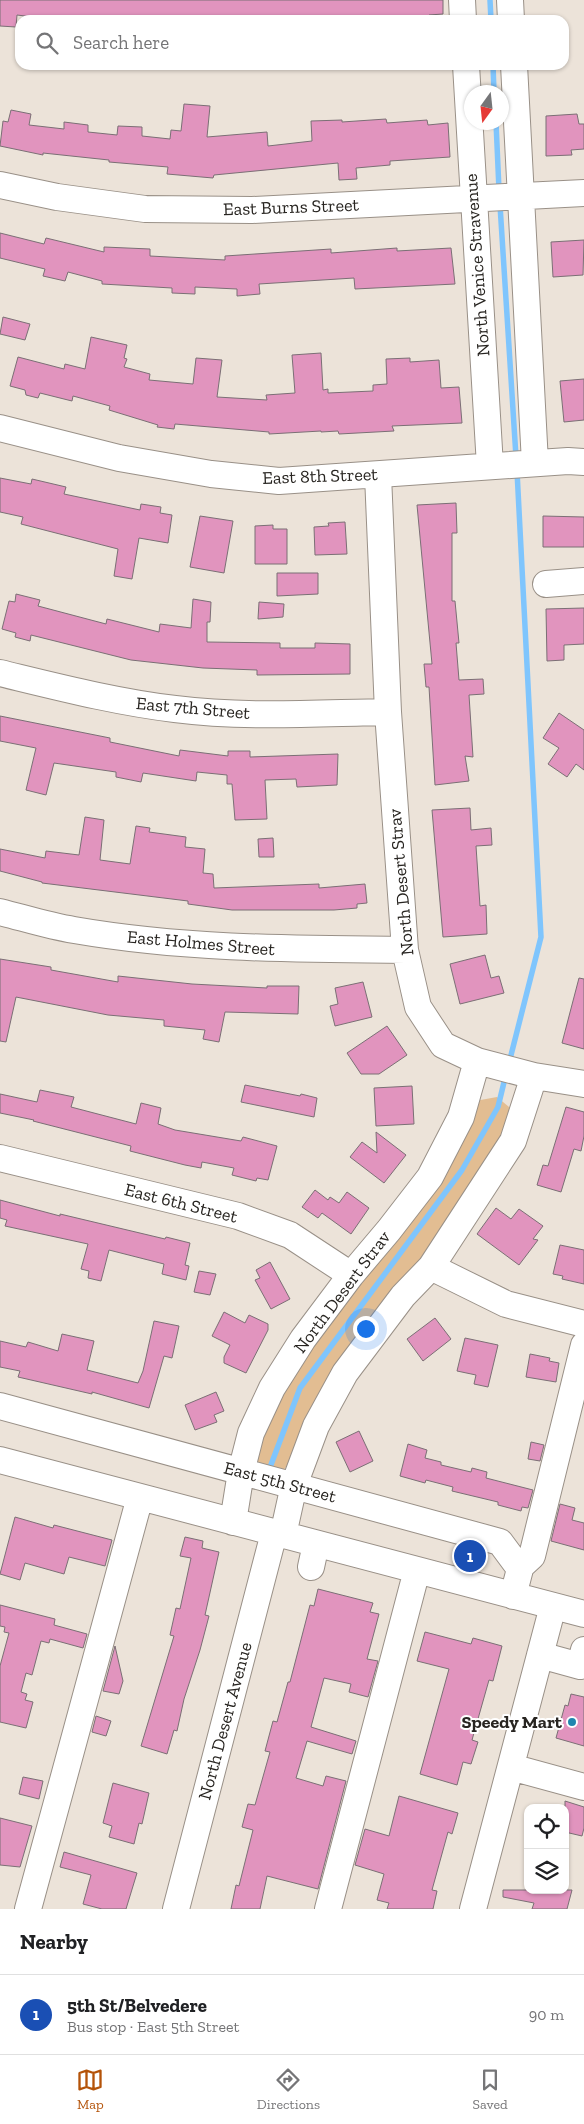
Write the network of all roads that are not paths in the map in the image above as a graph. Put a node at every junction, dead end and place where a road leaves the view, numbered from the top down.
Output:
1 (462, 0) edge
2 (510, 0) edge
3 (463, 15) edge
4 (512, 15) edge
5 (466, 70) edge
6 (514, 70) edge
7 (0, 185) edge
8 (584, 193) edge
9 (522, 196) junction
10 (473, 199) junction
11 (0, 428) edge
12 (584, 462) edge
13 (536, 463) junction
14 (490, 466) junction
15 (378, 474) junction
16 (584, 581) edge
17 (546, 584) dead end
18 (0, 673) edge
19 (388, 712) junction
20 (0, 912) edge
21 (405, 950) junction
22 (476, 1061) junction
23 (534, 1076) junction
24 (584, 1084) edge
25 (0, 1158) edge
26 (431, 1267) junction
27 (351, 1275) junction
28 (584, 1324) edge
29 (584, 1345) edge
30 (0, 1406) edge
31 (0, 1462) edge
32 (241, 1472) junction
33 (294, 1486) junction
34 (140, 1497) junction
35 (233, 1522) junction
36 (278, 1534) junction
37 (519, 1568) junction
38 (403, 1575) junction
39 (513, 1596) junction
40 (553, 1606) junction
41 (584, 1614) edge
42 (584, 1650) edge
43 (540, 1655) junction
44 (511, 1767) junction
45 (584, 1787) edge
46 (28, 1909) edge
47 (176, 1909) edge
48 (328, 1909) edge
49 (474, 1909) edge

1 - 3 street
2 - 4 street
5 - 10 street, North Venice Stravenue
6 - 9 street
7 - 10 street, East Burns Street
8 - 9 street, East Burns Street
9 - 10 street, East Burns Street
9 - 13 street
10 - 14 street, North Venice Stravenue
11 - 15 street, East 8th Street
12 - 13 street, East 8th Street
13 - 14 street, East 8th Street
14 - 15 street, East 8th Street
15 - 19 street, North Desert Strav
16 - 17 street
18 - 19 street, East 7th Street
19 - 21 street, North Desert Strav
20 - 21 street, East Holmes Street
21 - 22 street, North Desert Strav
22 - 23 street
22 - 27 street, North Desert Strav
23 - 24 street
23 - 26 street
25 - 27 street, East 6th Street
26 - 28 street
26 - 33 street
27 - 32 street, North Desert Strav
29 - 37 street
30 - 32 street, East 5th Street
31 - 34 street
32 - 33 street, East 5th Street
32 - 35 street, North Desert Strav
33 - 36 street
33 - 37 street, East 5th Street
34 - 35 street
34 - 46 street
35 - 36 street
36 - 38 street
36 - 47 street, North Desert Avenue
37 - 39 street
38 - 39 street
38 - 48 street
39 - 40 street
40 - 41 street
40 - 43 street
42 - 43 street
43 - 44 street
44 - 45 street
44 - 49 street

